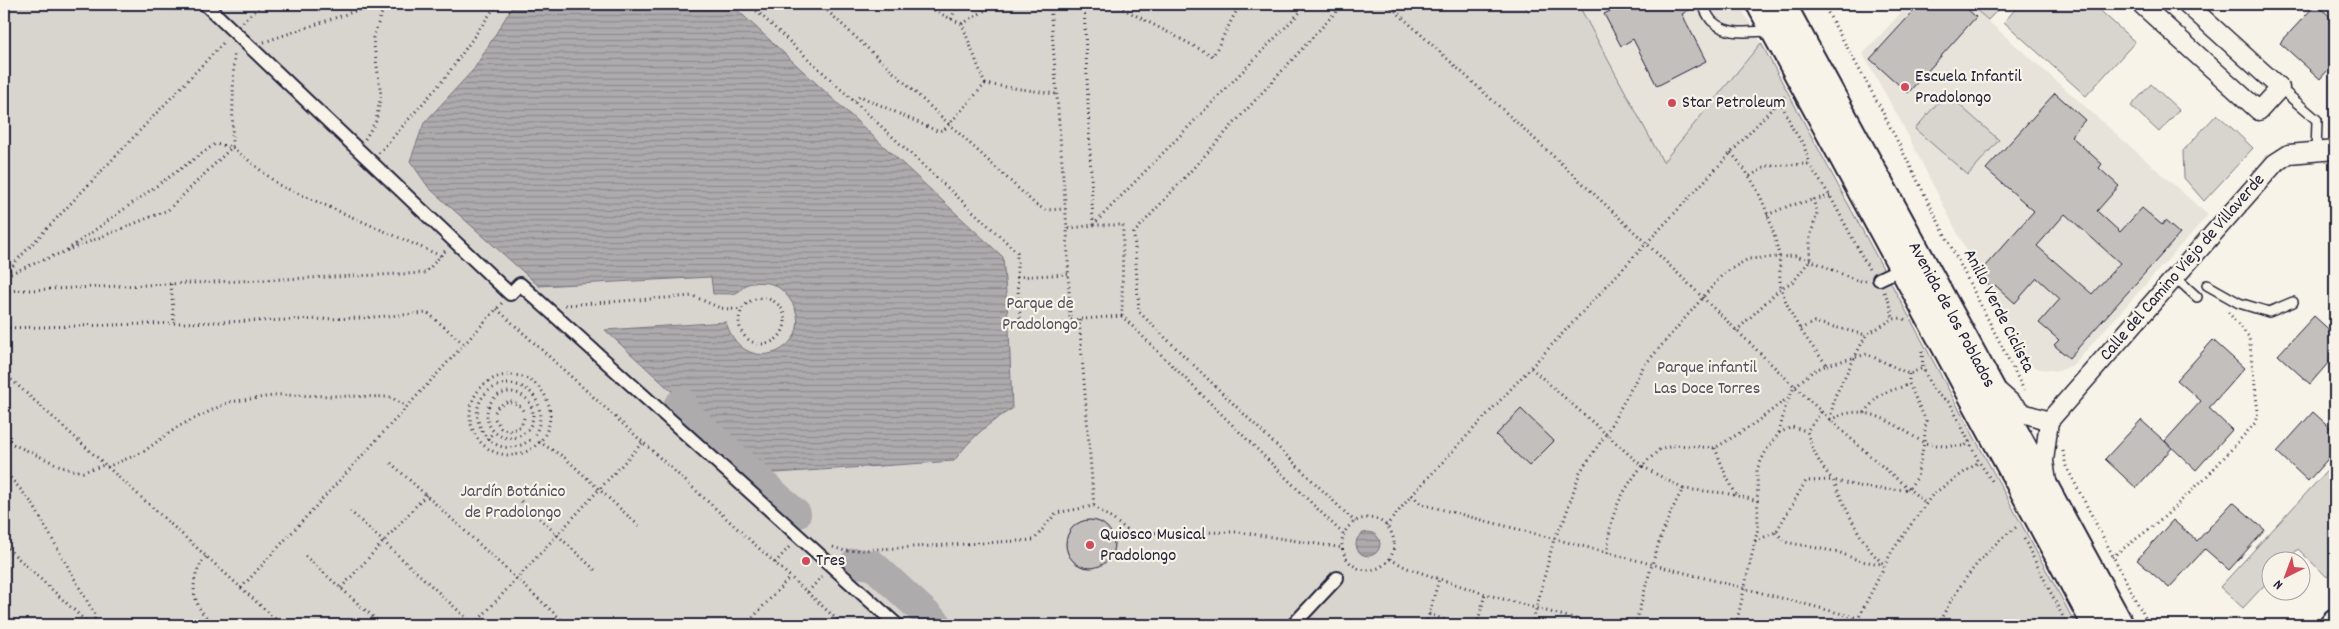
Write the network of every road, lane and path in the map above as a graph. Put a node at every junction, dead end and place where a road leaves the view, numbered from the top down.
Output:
1 (205, 4) edge
2 (261, 4) edge
3 (376, 4) edge
4 (385, 4) edge
5 (497, 4) edge
6 (749, 4) edge
7 (820, 4) edge
8 (920, 4) edge
9 (958, 4) edge
10 (996, 4) edge
11 (1050, 4) edge
12 (1084, 4) edge
13 (1114, 4) edge
14 (1240, 4) edge
15 (1308, 4) edge
16 (1343, 4) edge
17 (1388, 4) edge
18 (1702, 4) edge
19 (1760, 4) edge
20 (1782, 4) edge
21 (1823, 4) edge
22 (2141, 4) edge
23 (2187, 4) edge
24 (951, 19) junction
25 (962, 24) junction
26 (1774, 30) junction
27 (234, 31) junction
28 (252, 46) junction
29 (985, 84) junction
30 (2280, 88) junction
31 (1790, 93) dead end
32 (1056, 94) junction
33 (1780, 100) junction
34 (855, 101) junction
35 (950, 124) junction
36 (232, 147) junction
37 (359, 150) junction
38 (2335, 150) edge
39 (1731, 153) junction
40 (2316, 153) junction
41 (371, 163) junction
42 (1809, 164) junction
43 (1750, 176) junction
44 (1830, 196) junction
45 (1813, 198) junction
46 (1065, 209) junction
47 (1767, 215) junction
48 (1093, 225) junction
49 (1067, 229) junction
50 (453, 242) junction
51 (1647, 244) junction
52 (67, 250) junction
53 (441, 256) junction
54 (1779, 258) junction
55 (1810, 260) junction
56 (1891, 273) junction
57 (1068, 274) junction
58 (5, 276) edge
59 (1016, 277) junction
60 (2175, 277) junction
61 (171, 284) junction
62 (2207, 285) dead end
63 (1781, 288) junction
64 (4, 291) edge
65 (1701, 297) junction
66 (2196, 297) dead end
67 (2293, 302) dead end
68 (742, 310) junction
69 (2227, 311) dead end
70 (552, 313) junction
71 (1122, 316) junction
72 (1079, 319) junction
73 (1893, 319) junction
74 (174, 322) junction
75 (1909, 323) dead end
76 (4, 328) edge
77 (1021, 329) dead end
78 (1800, 329) junction
79 (1736, 331) junction
80 (1866, 335) junction
81 (464, 344) junction
82 (1920, 345) dead end
83 (1856, 356) junction
84 (1827, 365) junction
85 (1531, 368) junction
86 (1923, 368) junction
87 (4, 373) edge
88 (1909, 374) junction
89 (508, 376) junction
90 (1986, 377) junction
91 (508, 384) junction
92 (1909, 384) junction
93 (1794, 387) junction
94 (532, 394) junction
95 (1790, 396) junction
96 (2029, 398) dead end
97 (493, 399) junction
98 (526, 399) junction
99 (498, 406) junction
100 (406, 407) junction
101 (495, 412) dead end
102 (1822, 412) junction
103 (1865, 413) junction
104 (541, 414) junction
105 (549, 414) junction
106 (470, 417) junction
107 (477, 417) junction
108 (495, 419) dead end
109 (2042, 419) junction
110 (1830, 420) junction
111 (521, 426) junction
112 (1807, 430) junction
113 (526, 431) junction
114 (494, 432) junction
115 (1779, 433) junction
116 (535, 434) dead end
117 (1606, 434) junction
118 (487, 439) junction
119 (4, 440) edge
120 (530, 440) dead end
121 (1970, 441) junction
122 (539, 442) junction
123 (642, 442) junction
124 (1924, 442) junction
125 (2064, 446) dead end
126 (515, 447) junction
127 (1715, 448) junction
128 (2012, 449) junction
129 (514, 455) junction
130 (1979, 462) junction
131 (391, 463) dead end
132 (106, 466) junction
133 (1642, 466) junction
134 (4, 470) edge
135 (1833, 480) junction
136 (599, 489) junction
137 (1683, 489) junction
138 (1908, 489) junction
139 (1997, 489) dead end
140 (2048, 492) junction
141 (426, 495) junction
142 (1412, 495) junction
143 (1737, 496) junction
144 (521, 501) dead end
145 (1759, 501) junction
146 (1926, 504) junction
147 (1094, 506) junction
148 (350, 511) dead end
149 (2014, 518) dead end
150 (1355, 522) junction
151 (639, 526) dead end
152 (1386, 526) junction
153 (2018, 526) junction
154 (1776, 532) junction
155 (557, 534) junction
156 (799, 536) junction
157 (1344, 536) junction
158 (1554, 539) junction
159 (383, 542) junction
160 (1755, 542) junction
161 (4, 545) edge
162 (1343, 548) junction
163 (1608, 553) junction
164 (305, 556) dead end
165 (2113, 556) junction
166 (206, 557) junction
167 (1390, 559) junction
168 (775, 563) junction
169 (833, 564) junction
170 (1653, 564) junction
171 (1885, 565) junction
172 (596, 571) dead end
173 (2091, 572) junction
174 (790, 577) junction
175 (1337, 578) dead end
176 (516, 579) junction
177 (1439, 579) junction
178 (241, 588) junction
179 (341, 588) junction
180 (1745, 589) junction
181 (808, 592) junction
182 (1485, 594) junction
183 (1535, 608) junction
184 (1428, 614) junction
185 (274, 618) junction
186 (1858, 618) junction
187 (210, 621) junction
188 (2335, 622) edge
189 (1587, 624) edge
190 (92, 625) edge
191 (206, 625) edge
192 (216, 625) edge
193 (268, 625) edge
194 (282, 625) edge
195 (382, 625) edge
196 (566, 625) edge
197 (746, 625) edge
198 (843, 625) edge
199 (897, 625) edge
200 (1293, 625) edge
201 (1426, 625) edge
202 (1459, 625) edge
203 (1477, 625) edge
204 (1532, 625) edge
205 (1597, 625) edge
206 (1635, 625) edge
207 (1736, 625) edge
208 (1856, 625) edge
209 (1938, 625) edge
210 (2067, 625) edge
211 (2096, 625) edge
212 (2120, 625) edge
213 (2149, 625) edge
214 (2332, 625) edge

1 - 27 street
2 - 27 path
3 - 28 path
4 - 37 path
5 - 41 path
6 - 34 path
7 - 35 path
8 - 24 path
9 - 24 path
10 - 25 path
11 - 32 path
12 - 48 path
13 - 14 path
15 - 48 path
16 - 150 path
17 - 51 path
18 - 26 lane
19 - 26 main road, Avenida de los Poblados
20 - 90 main road, Avenida de los Poblados
21 - 96 path, Anillo Verde Ciclista
22 - 30 street
23 - 30 street
24 - 25 path
25 - 29 path
26 - 56 main road, Avenida de los Poblados
27 - 28 street
27 - 36 path
27 - 58 path
28 - 37 street
29 - 32 path
29 - 35 path
30 - 40 lane
31 - 33 path
32 - 46 path
33 - 39 path
33 - 42 path
34 - 35 path
34 - 59 path
35 - 46 path
36 - 52 path
36 - 52 path
36 - 53 path
37 - 41 street
38 - 40 street, Calle del Camino Viejo de Villaverde
39 - 43 path
39 - 51 path
40 - 60 street, Calle del Camino Viejo de Villaverde
41 - 50 street
42 - 43 path
42 - 44 path
43 - 47 path
44 - 45 path
44 - 56 path
45 - 47 path
45 - 55 path
46 - 49 path
47 - 54 path
48 - 49 path
48 - 71 path
49 - 57 path
50 - 53 path
50 - 70 street
51 - 65 path
51 - 85 path
52 - 58 path
53 - 61 path
54 - 55 path
54 - 63 path
54 - 65 path
55 - 56 path
55 - 63 path
56 - 73 path
56 - 128 main road, Avenida de los Poblados
57 - 59 path
57 - 72 path
59 - 77 path
60 - 66 lane
60 - 109 street, Calle del Camino Viejo de Villaverde
61 - 64 path
61 - 74 path
62 - 67 lane
63 - 78 path
63 - 79 path
65 - 79 path
65 - 117 path
68 - 68 path
68 - 70 path
69 - 165 path
70 - 156 street
71 - 72 path
71 - 157 path
72 - 147 path
73 - 75 path
73 - 80 path
74 - 76 path
74 - 81 path
78 - 80 path
78 - 84 path
79 - 93 path
80 - 83 path
81 - 100 path
81 - 123 path
82 - 86 path
83 - 84 path
83 - 88 path
83 - 110 path
84 - 93 path
85 - 117 path
85 - 142 path
86 - 88 path
86 - 121 path
87 - 132 path
88 - 92 path
89 - 91 path
89 - 105 path
89 - 106 path
90 - 109 street
90 - 128 main road, Avenida de los Poblados
91 - 94 path
91 - 107 path
92 - 103 path
92 - 124 path
93 - 95 path
93 - 102 path
94 - 98 path
94 - 104 path
95 - 115 path
95 - 127 path
97 - 98 path
97 - 99 path
97 - 114 path
98 - 113 path
99 - 101 path
99 - 111 path
100 - 132 path
100 - 178 path
102 - 110 path
102 - 112 path
103 - 110 path
103 - 124 path
104 - 105 path
104 - 116 path
105 - 122 path
106 - 107 path
106 - 129 path
107 - 118 path
108 - 111 path
109 - 128 street, Calle del Camino Viejo de Villaverde
109 - 140 street
110 - 138 path
111 - 113 path
112 - 115 path
112 - 135 path
113 - 114 path
114 - 118 path
115 - 145 path
117 - 133 path
117 - 158 path
118 - 126 path
119 - 132 path
120 - 126 path
121 - 124 path
121 - 130 path
122 - 129 path
122 - 136 path
123 - 136 path
123 - 168 path
124 - 138 path
125 - 165 path
126 - 129 path
127 - 133 path
127 - 143 path
128 - 140 main road, Avenida de los Poblados
128 - 211 main road, Avenida de los Poblados
130 - 139 path
130 - 146 path
131 - 141 path
132 - 166 path
133 - 137 path
133 - 163 path
134 - 190 path
135 - 138 path
135 - 154 path
135 - 171 path
136 - 151 path
136 - 155 path
137 - 143 path
137 - 170 path
138 - 146 path
140 - 173 main road, Avenida de los Poblados
141 - 159 path
141 - 176 path
142 - 152 path
142 - 158 path
143 - 145 path
144 - 155 path
145 - 160 path
146 - 171 path
147 - 156 path
147 - 162 path
148 - 159 path
149 - 153 path
150 - 152 path
150 - 157 path
152 - 167 path
153 - 209 path
153 - 210 path
154 - 160 path
154 - 171 path
155 - 172 path
155 - 176 path
156 - 168 path
156 - 169 street
157 - 162 path
158 - 163 path
158 - 183 path
159 - 176 path
159 - 179 path
160 - 180 path
161 - 190 path
162 - 167 path
163 - 170 path
164 - 179 path
165 - 173 path
165 - 213 path
166 - 178 path
166 - 187 path
167 - 177 path
168 - 174 path
169 - 181 path
169 - 199 street
170 - 180 path
170 - 206 path
171 - 186 path
173 - 212 main road, Avenida de los Poblados
174 - 181 path
174 - 197 path
175 - 200 street
176 - 196 path
177 - 182 path
177 - 184 path
178 - 185 path
179 - 195 path
180 - 186 path
180 - 207 path
181 - 198 path
182 - 183 path
182 - 203 path
183 - 189 path
183 - 204 path
184 - 201 path
184 - 202 path
185 - 193 path
185 - 194 path
186 - 208 path
187 - 191 path
187 - 192 path
188 - 214 main road
189 - 205 path

